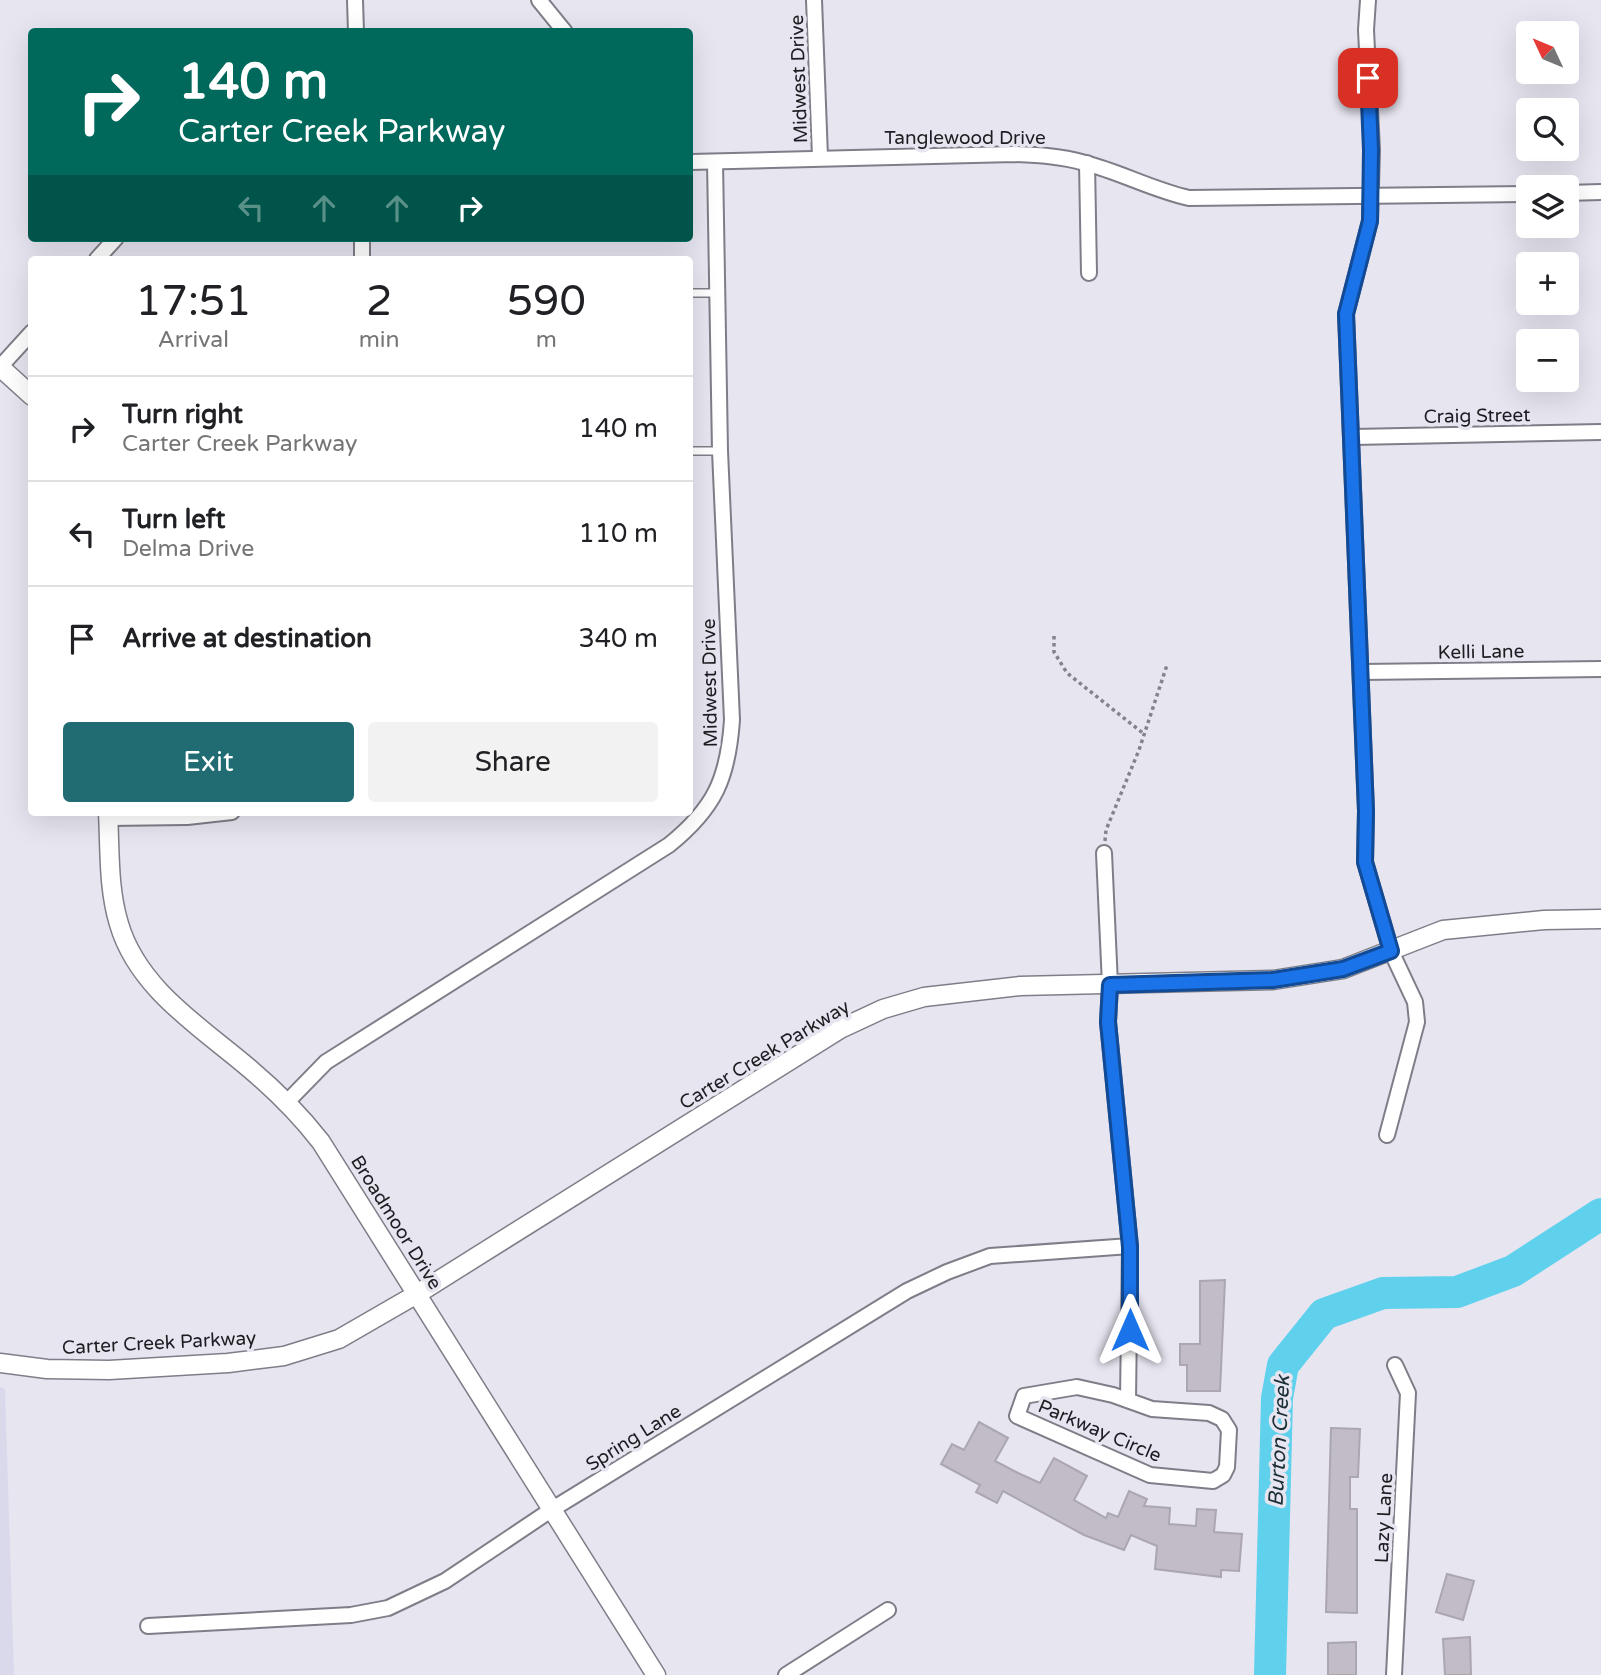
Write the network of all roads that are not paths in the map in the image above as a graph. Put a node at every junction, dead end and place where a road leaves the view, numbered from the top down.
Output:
1 (355, 0) edge
2 (538, 0) edge
3 (814, 0) edge
4 (1368, 0) edge
5 (356, 28) edge
6 (562, 28) edge
7 (820, 157) junction
8 (693, 162) edge
9 (715, 162) junction
10 (1087, 163) junction
11 (1601, 192) edge
12 (1579, 193) edge
13 (1516, 194) edge
14 (1370, 198) junction
15 (112, 242) edge
16 (100, 256) edge
17 (1089, 273) dead end
18 (693, 293) edge
19 (716, 293) junction
20 (28, 336) edge
21 (0, 367) edge
22 (28, 392) edge
23 (1601, 432) edge
24 (1353, 437) junction
25 (693, 451) edge
26 (720, 451) junction
27 (1601, 668) edge
28 (1361, 673) junction
29 (108, 816) edge
30 (148, 816) edge
31 (196, 816) edge
32 (1104, 853) road end
33 (1601, 919) edge
34 (1391, 951) junction
35 (1110, 985) junction
36 (286, 1102) junction
37 (1387, 1135) dead end
38 (1130, 1247) junction
39 (417, 1294) junction
40 (0, 1363) edge
41 (1395, 1365) dead end
42 (1128, 1400) junction
43 (551, 1510) junction
44 (888, 1610) dead end
45 (148, 1626) dead end
46 (656, 1675) edge
47 (786, 1675) edge
48 (1394, 1675) edge

1 - 5 street
2 - 6 street
3 - 7 street, Midwest Drive
4 - 14 street
7 - 9 street, Tanglewood Drive
7 - 10 street, Tanglewood Drive
8 - 9 street, Tanglewood Drive
9 - 19 street, Midwest Drive
10 - 14 street, Tanglewood Drive
10 - 17 street
11 - 12 street
13 - 14 street, Tanglewood Drive
14 - 24 street
15 - 16 street
18 - 19 lane
19 - 26 street, Midwest Drive
20 - 21 street
21 - 22 street
23 - 24 street, Craig Street
24 - 28 street
25 - 26 lane
26 - 36 street, Midwest Drive
27 - 28 street, Kelli Lane
28 - 34 street
29 - 36 street, Broadmoor Drive
30 - 31 street
32 - 35 street
33 - 34 street, Carter Creek Parkway
34 - 35 street, Carter Creek Parkway
34 - 37 street
35 - 38 street
35 - 39 street, Carter Creek Parkway
36 - 39 street, Broadmoor Drive
38 - 42 street
38 - 43 street, Spring Lane
39 - 40 street, Carter Creek Parkway
39 - 43 street, Broadmoor Drive
41 - 48 street, Lazy Lane
42 - 42 street, Parkway Circle
43 - 45 street, Spring Lane
43 - 46 street, Broadmoor Drive
44 - 47 street

